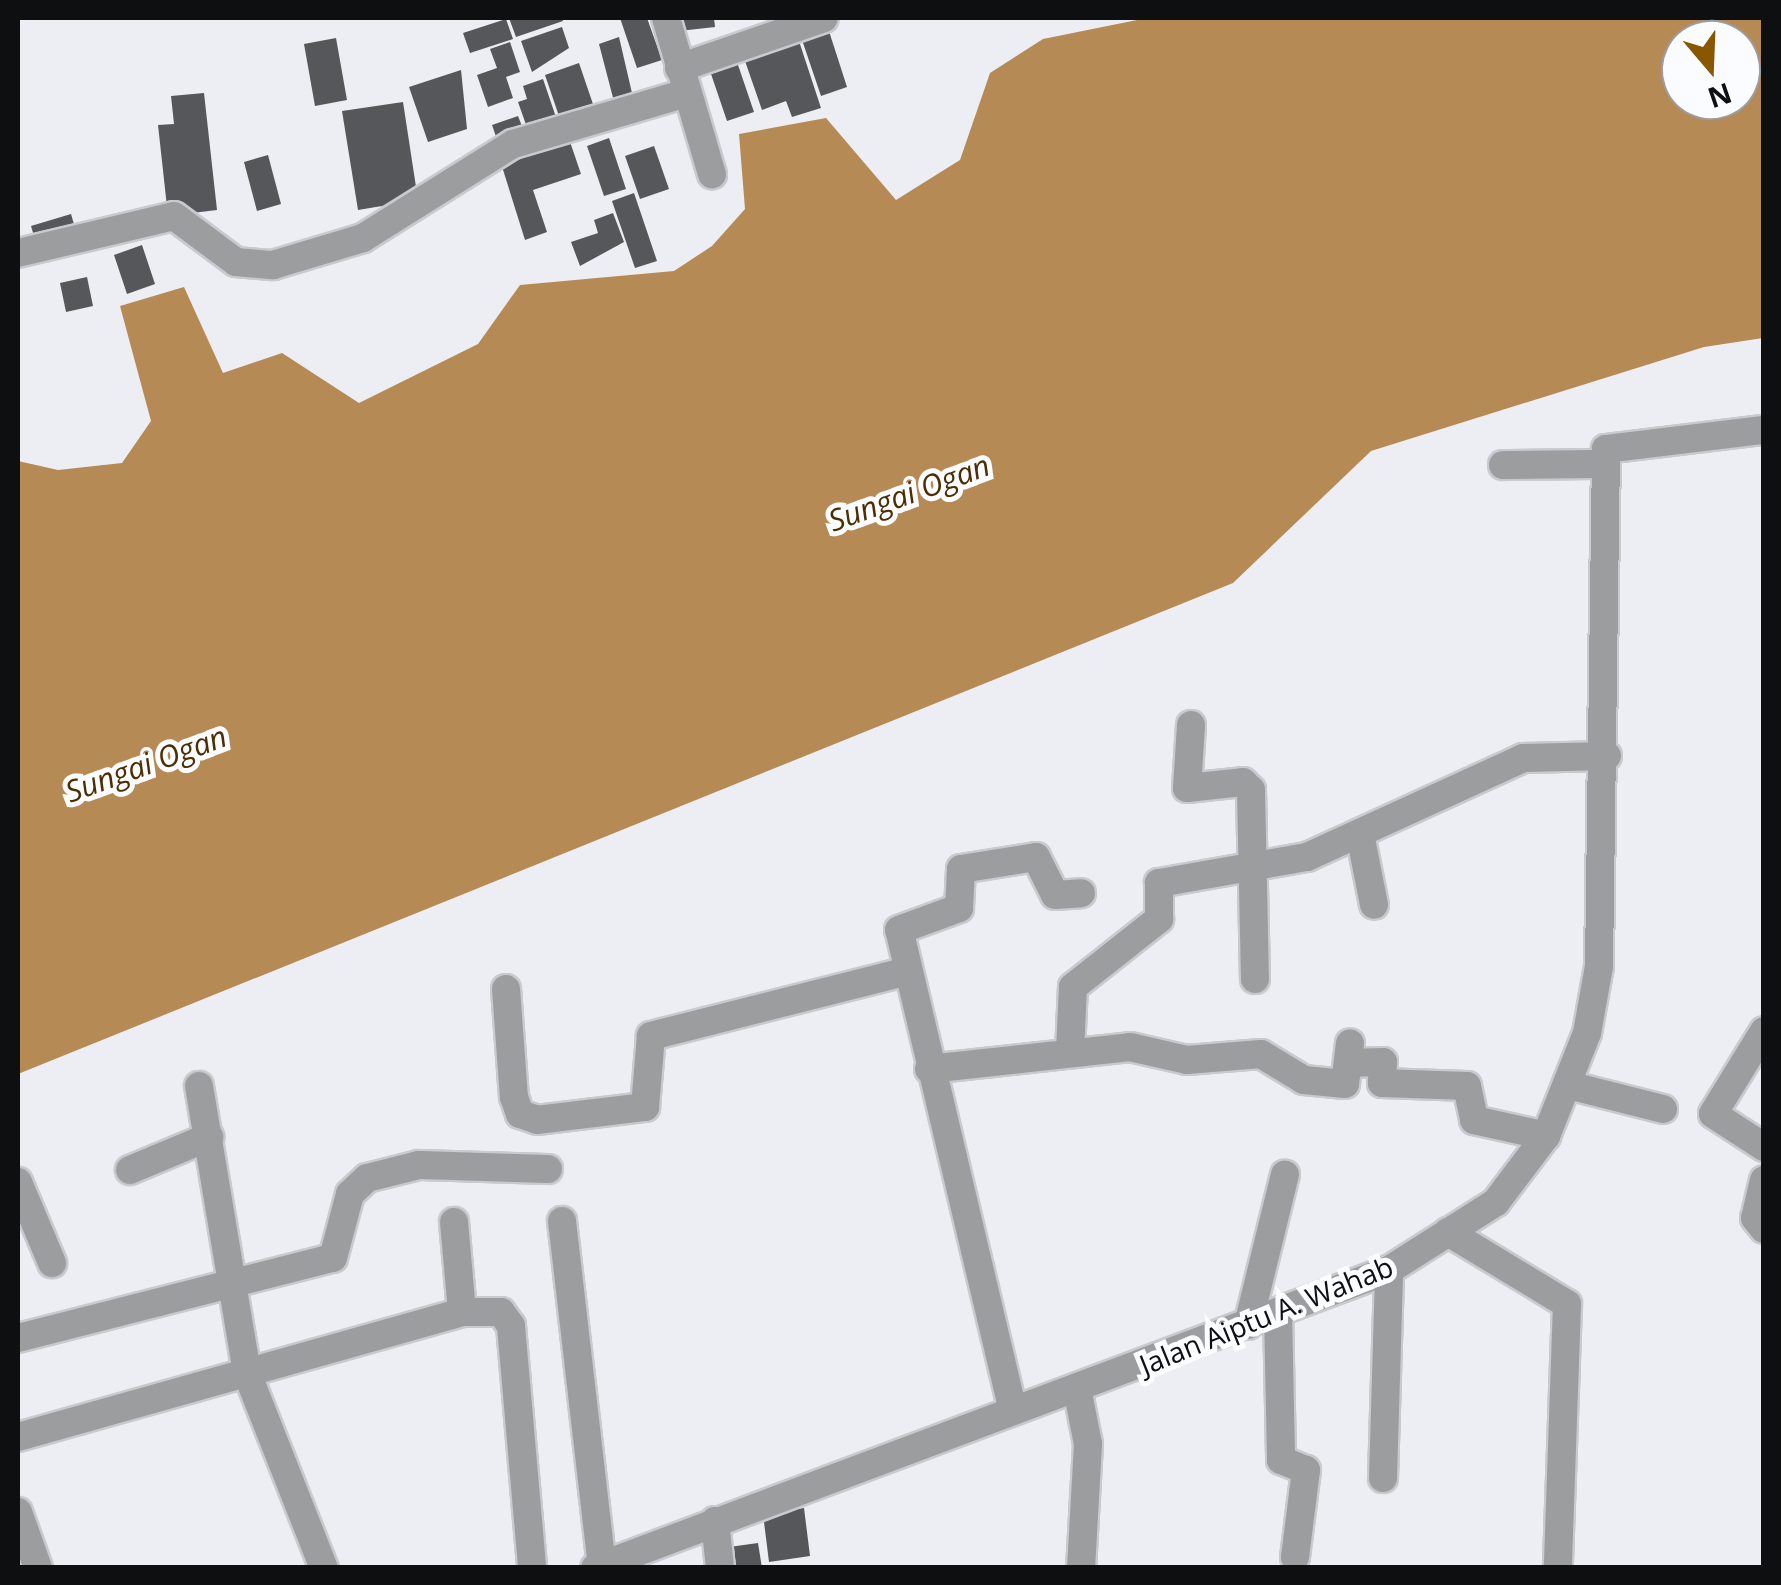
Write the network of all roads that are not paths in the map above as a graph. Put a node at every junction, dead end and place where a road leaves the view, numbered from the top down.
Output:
1 (666, 18) edge
2 (824, 18) edge
3 (682, 80) junction
4 (712, 174) dead end
5 (18, 253) edge
6 (1764, 430) edge
7 (1601, 464) junction
8 (1503, 465) dead end
9 (1191, 725) dead end
10 (1606, 756) junction
11 (1360, 834) junction
12 (1252, 871) junction
13 (1081, 892) dead end
14 (1374, 906) dead end
15 (908, 971) junction
16 (1254, 979) dead end
17 (506, 989) dead end
18 (1764, 1031) edge
19 (1070, 1052) junction
20 (929, 1069) junction
21 (1568, 1085) junction
22 (199, 1086) dead end
23 (1663, 1109) dead end
24 (1546, 1136) junction
25 (209, 1137) junction
26 (1764, 1147) edge
27 (548, 1168) dead end
28 (130, 1170) dead end
29 (1285, 1174) dead end
30 (1764, 1180) edge
31 (18, 1182) edge
32 (562, 1221) dead end
33 (454, 1222) dead end
34 (1764, 1229) edge
35 (1448, 1232) junction
36 (52, 1263) dead end
37 (1389, 1270) junction
38 (227, 1278) junction
39 (462, 1312) junction
40 (1278, 1313) junction
41 (1248, 1325) junction
42 (18, 1338) edge
43 (247, 1373) junction
44 (1077, 1388) junction
45 (1013, 1411) junction
46 (18, 1437) edge
47 (1383, 1478) dead end
48 (18, 1512) edge
49 (714, 1521) junction
50 (1295, 1557) dead end
51 (599, 1566) edge
52 (38, 1568) edge
53 (324, 1568) edge
54 (532, 1568) edge
55 (720, 1568) edge
56 (1081, 1568) edge
57 (1558, 1568) edge

1 - 3 street
2 - 3 street
3 - 4 street
3 - 5 street
6 - 7 street
7 - 8 street
7 - 10 street, Jalan Aiptu A. Wahab
9 - 12 street
10 - 11 street
10 - 21 street, Jalan Aiptu A. Wahab
11 - 12 street
11 - 14 street
12 - 16 street
12 - 19 street
13 - 15 street
15 - 17 street
15 - 20 street
18 - 26 street
19 - 20 street
19 - 24 street
20 - 45 street
21 - 23 street
21 - 24 street, Jalan Aiptu A. Wahab
22 - 25 street
24 - 35 street, Jalan Aiptu A. Wahab
25 - 28 street
25 - 38 street
27 - 38 street
29 - 41 street
30 - 34 street
31 - 36 street
32 - 51 street
33 - 39 street
35 - 37 street, Jalan Aiptu A. Wahab
35 - 57 street
37 - 40 street, Jalan Aiptu A. Wahab
37 - 47 street
38 - 42 street
38 - 43 street
39 - 43 street
39 - 54 street
40 - 41 street, Jalan Aiptu A. Wahab
40 - 50 street
41 - 44 street, Jalan Aiptu A. Wahab
43 - 46 street
43 - 53 street
44 - 45 street, Jalan Aiptu A. Wahab
44 - 56 street
45 - 49 street, Jalan Aiptu A. Wahab
48 - 52 street
49 - 51 street, Jalan Aiptu A. Wahab
49 - 55 street

